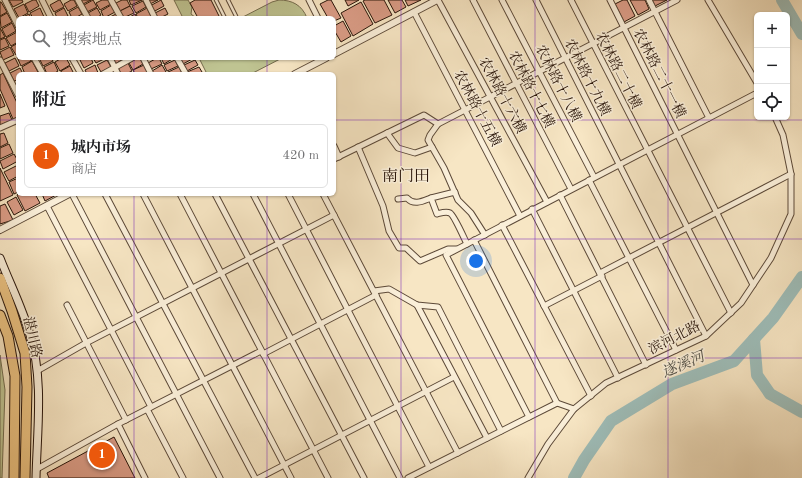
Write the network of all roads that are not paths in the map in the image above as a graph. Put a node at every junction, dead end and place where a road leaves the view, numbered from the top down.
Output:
1 (5, 0) edge
2 (42, 0) edge
3 (78, 0) edge
4 (111, 0) edge
5 (146, 0) edge
6 (216, 0) edge
7 (228, 0) edge
8 (309, 0) edge
9 (438, 0) edge
10 (473, 0) edge
11 (502, 0) edge
12 (536, 0) edge
13 (571, 0) edge
14 (610, 0) edge
15 (649, 0) edge
16 (677, 0) edge
17 (708, 0) edge
18 (428, 2) edge
19 (414, 12) junction
20 (655, 12) junction
21 (51, 16) edge
22 (87, 16) edge
23 (120, 16) edge
24 (155, 16) edge
25 (225, 16) edge
26 (236, 16) dead end
27 (317, 16) edge
28 (16, 22) edge
29 (624, 28) junction
30 (593, 44) junction
31 (336, 51) edge
32 (565, 58) junction
33 (0, 60) edge
34 (35, 60) edge
35 (73, 60) edge
36 (111, 60) edge
37 (129, 60) edge
38 (144, 60) edge
39 (178, 60) edge
40 (322, 60) edge
41 (115, 68) junction
42 (42, 72) edge
43 (80, 72) edge
44 (107, 72) edge
45 (117, 72) edge
46 (150, 72) edge
47 (185, 72) edge
48 (300, 72) edge
49 (539, 72) junction
50 (754, 78) edge
51 (516, 84) junction
52 (16, 91) edge
53 (754, 95) edge
54 (490, 97) junction
55 (465, 110) junction
56 (709, 118) junction
57 (776, 120) edge
58 (16, 121) edge
59 (438, 124) junction
60 (0, 128) edge
61 (387, 133) junction
62 (677, 134) junction
63 (358, 147) junction
64 (432, 147) junction
65 (336, 150) edge
66 (647, 150) junction
67 (339, 156) junction
68 (336, 158) edge
69 (619, 164) junction
70 (791, 174) junction
71 (592, 178) junction
72 (571, 189) junction
73 (455, 192) junction
74 (560, 195) junction
75 (66, 196) edge
76 (71, 196) edge
77 (106, 196) edge
78 (144, 196) edge
79 (181, 196) edge
80 (216, 196) edge
81 (254, 196) edge
82 (289, 196) edge
83 (324, 196) edge
84 (431, 198) junction
85 (398, 199) dead end
86 (547, 202) junction
87 (47, 206) junction
88 (532, 209) junction
89 (716, 212) junction
90 (334, 215) junction
91 (520, 216) junction
92 (502, 225) junction
93 (687, 228) junction
94 (306, 229) junction
95 (0, 230) edge
96 (485, 235) junction
97 (474, 240) junction
98 (278, 243) junction
99 (658, 243) junction
100 (467, 244) junction
101 (457, 249) junction
102 (0, 258) edge
103 (249, 258) junction
104 (629, 258) junction
105 (221, 273) junction
106 (601, 275) junction
107 (0, 278) edge
108 (753, 285) junction
109 (192, 288) junction
110 (574, 291) junction
111 (375, 293) junction
112 (163, 304) junction
113 (67, 305) dead end
114 (416, 305) junction
115 (544, 306) junction
116 (348, 310) junction
117 (731, 313) junction
118 (0, 315) edge
119 (136, 318) junction
120 (320, 324) junction
121 (111, 330) junction
122 (706, 336) junction
123 (291, 339) junction
124 (86, 343) junction
125 (676, 350) junction
126 (262, 352) junction
127 (646, 365) junction
128 (232, 366) junction
129 (37, 371) junction
130 (454, 377) junction
131 (618, 378) junction
132 (204, 380) junction
133 (426, 392) junction
134 (176, 394) junction
135 (591, 396) junction
136 (557, 403) junction
137 (398, 407) junction
138 (149, 408) junction
139 (574, 409) junction
140 (529, 417) junction
141 (126, 420) junction
142 (370, 421) junction
143 (118, 424) junction
144 (501, 431) junction
145 (342, 436) junction
146 (486, 438) junction
147 (313, 450) junction
148 (458, 453) junction
149 (284, 465) junction
150 (429, 467) junction
151 (37, 469) junction
152 (14, 478) edge
153 (24, 478) edge
154 (36, 478) edge
155 (145, 478) edge
156 (183, 478) edge
157 (220, 478) edge
158 (255, 478) edge
159 (259, 478) edge
160 (291, 478) edge
161 (328, 478) edge
162 (364, 478) edge
163 (400, 478) edge
164 (408, 478) edge
165 (528, 478) edge

1 - 28 street
2 - 21 street
3 - 22 street
4 - 23 street
5 - 24 street
6 - 25 lane
7 - 26 lane
8 - 27 street
9 - 18 street
9 - 54 street, 农林路十六横
10 - 51 street, 农林路十七横
11 - 49 street, 农林路十八横
12 - 32 street, 农林路十九横
13 - 30 street, 农林路二十横
14 - 29 street, 农林路二十一横
15 - 20 street
16 - 20 street
17 - 50 street
18 - 19 street
19 - 31 street
19 - 55 street, 农林路十五横
20 - 29 street
20 - 56 street
29 - 30 street
29 - 62 street, 农林路二十一横
30 - 32 street
30 - 66 street, 农林路二十横
32 - 49 street
32 - 69 street, 农林路十九横
33 - 52 street
34 - 42 street
35 - 43 street
36 - 41 street
37 - 41 street
38 - 46 street
39 - 47 street
40 - 48 street
41 - 44 street
41 - 45 street
49 - 51 street
49 - 71 street, 农林路十八横
51 - 54 street
51 - 72 street, 农林路十七横
53 - 56 street
54 - 55 street
54 - 86 street, 农林路十六横
55 - 59 street
55 - 91 street, 农林路十五横
56 - 62 street
57 - 70 street, 滨河北路
58 - 60 street
59 - 61 street
59 - 64 street
61 - 63 street
61 - 64 street
62 - 66 street
62 - 89 street, 农林路二十一横
63 - 67 street
63 - 101 street
64 - 73 street
65 - 67 street
66 - 69 street
66 - 93 street, 农林路二十横
67 - 68 street
69 - 71 street
69 - 99 street, 农林路十九横
70 - 89 street
70 - 108 street, 滨河北路
71 - 72 street
71 - 104 street, 农林路十八横
72 - 74 street
73 - 84 street
73 - 96 street
74 - 86 street
74 - 106 street
75 - 87 street
76 - 119 street
77 - 112 street
78 - 109 street
79 - 105 street
80 - 103 street
81 - 98 street
82 - 94 street
83 - 90 street
84 - 85 street
84 - 100 street
86 - 88 street
87 - 95 street
87 - 121 street
88 - 91 street
88 - 110 street
89 - 93 street
89 - 108 street, 农林路二十一横
90 - 94 street
90 - 111 street
91 - 92 street
92 - 96 street
92 - 115 street
93 - 99 street
93 - 117 street, 农林路二十横
94 - 98 street
94 - 116 street
96 - 97 street
97 - 100 street
97 - 136 street
98 - 103 street
98 - 120 street
99 - 104 street
99 - 122 street, 农林路十九横
100 - 101 street
101 - 140 street
102 - 129 main road
103 - 105 street
103 - 123 street
104 - 106 street
104 - 125 street, 农林路十八横
105 - 109 street
105 - 126 street
106 - 110 street
106 - 127 street
107 - 153 highway, 湛川路
108 - 117 street, 滨河北路
109 - 112 street
109 - 128 street
110 - 115 street
110 - 131 street
111 - 114 street
111 - 116 street
111 - 133 street
112 - 119 street
112 - 132 street
113 - 124 street
114 - 130 street
114 - 144 street
115 - 135 street
116 - 120 street
116 - 137 street
117 - 122 street, 滨河北路
118 - 152 highway, 湛川路
119 - 121 street
119 - 134 street
120 - 123 street
120 - 142 street
121 - 124 street
121 - 138 street
122 - 125 street, 滨河北路
123 - 126 street
123 - 145 street
124 - 129 street
124 - 141 street
125 - 127 street, 滨河北路
126 - 128 street
126 - 147 street
127 - 131 street, 滨河北路
128 - 132 street
128 - 149 street
129 - 151 main road
130 - 133 street
130 - 146 street
131 - 135 street, 滨河北路
132 - 134 street
132 - 158 street
133 - 137 street
133 - 148 street
134 - 138 street
134 - 157 street
135 - 139 street, 滨河北路
136 - 139 street
136 - 140 street
137 - 142 street
137 - 150 street
138 - 141 street
138 - 156 street
139 - 165 street, 滨河北路
140 - 144 street
141 - 143 street
142 - 145 street
142 - 163 street
143 - 151 street
143 - 155 street
144 - 146 street
145 - 147 street
145 - 162 street
146 - 148 street
147 - 149 street
147 - 161 street
148 - 150 street
149 - 159 street
149 - 160 street
150 - 164 street
151 - 154 main road

